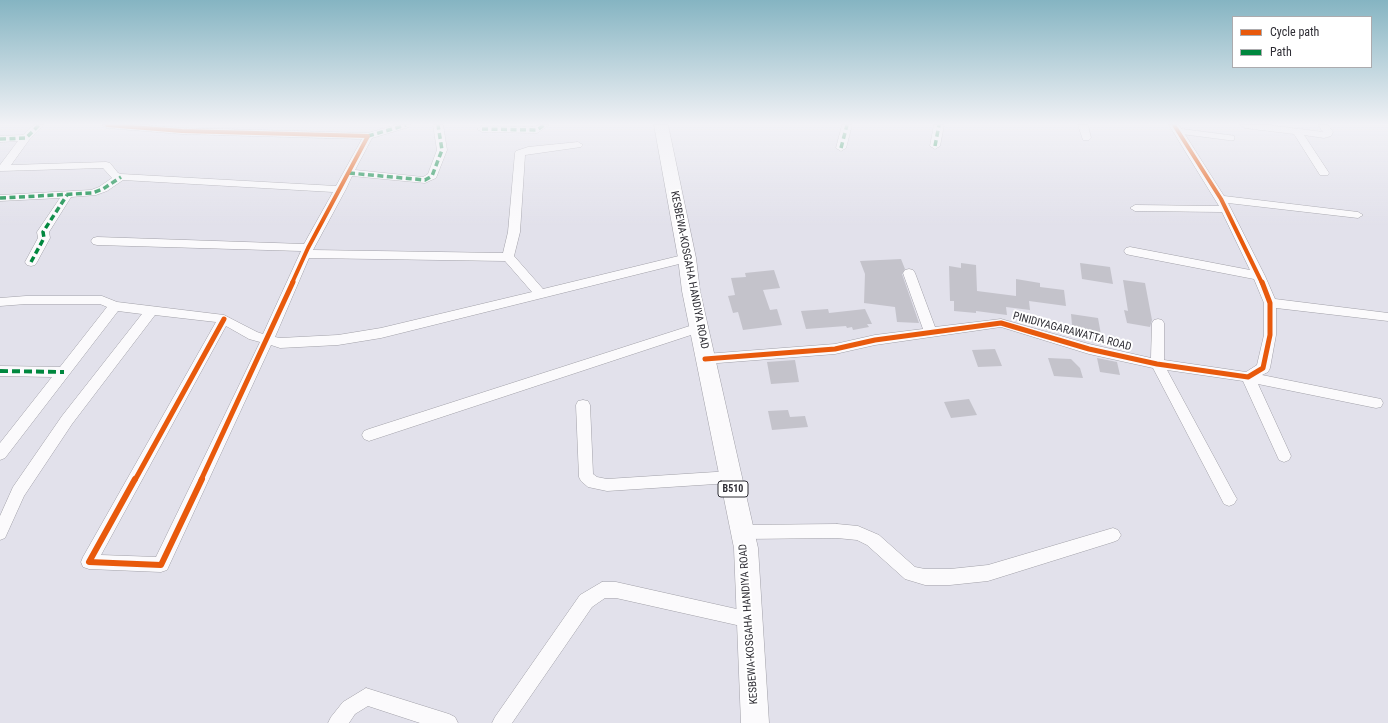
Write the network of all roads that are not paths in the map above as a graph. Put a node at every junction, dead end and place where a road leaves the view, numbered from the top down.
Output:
1 (9, 159) edge
2 (356, 159) edge
3 (439, 159) edge
4 (520, 159) edge
5 (668, 159) edge
6 (1195, 159) edge
7 (1315, 159) edge
8 (1, 168) edge
9 (349, 173) junction
10 (1324, 173) dead end
11 (121, 177) junction
12 (340, 188) junction
13 (67, 195) junction
14 (0, 198) edge
15 (1223, 204) junction
16 (1135, 208) dead end
17 (1358, 215) dead end
18 (97, 241) dead end
19 (307, 251) junction
20 (1130, 251) dead end
21 (508, 257) junction
22 (687, 258) junction
23 (31, 262) dead end
24 (909, 273) dead end
25 (1259, 276) junction
26 (541, 294) junction
27 (0, 302) edge
28 (1270, 302) junction
29 (115, 306) junction
30 (152, 310) junction
31 (1388, 317) edge
32 (224, 319) junction
33 (1158, 323) dead end
34 (700, 328) junction
35 (930, 332) junction
36 (267, 340) junction
37 (705, 359) junction
38 (1158, 364) junction
39 (0, 370) edge
40 (64, 372) junction
41 (1248, 377) junction
42 (1376, 403) dead end
43 (583, 405) dead end
44 (369, 435) dead end
45 (0, 454) edge
46 (1284, 456) dead end
47 (731, 478) junction
48 (1229, 499) dead end
49 (742, 532) junction
50 (0, 533) edge
51 (1113, 535) dead end
52 (750, 620) junction
53 (337, 723) edge
54 (449, 723) edge
55 (501, 723) edge
56 (755, 723) edge

1 - 8 street
2 - 9 street
3 - 9 street
4 - 21 street
5 - 22 main road, KESBEWA-KOSGAHA HANDIYA ROAD / B510
6 - 15 street
7 - 10 street
8 - 11 street
9 - 12 street
11 - 12 street
11 - 13 street
12 - 19 street
13 - 14 street
13 - 23 street
15 - 16 street
15 - 17 street
15 - 25 street
18 - 19 street
19 - 21 street
19 - 36 street
20 - 25 street
21 - 26 street
22 - 26 street
22 - 34 main road, KESBEWA-KOSGAHA HANDIYA ROAD / B510
24 - 35 street
25 - 28 street
26 - 36 street
27 - 29 street
28 - 31 street
28 - 41 street
29 - 30 street
29 - 40 street
30 - 32 street
30 - 50 street
32 - 36 street
32 - 36 street
33 - 38 street
34 - 37 main road, KESBEWA-KOSGAHA HANDIYA ROAD / B510
34 - 44 street
35 - 37 street, PINIDIYAGARAWATTA ROAD
35 - 38 street, PINIDIYAGARAWATTA ROAD
37 - 47 main road, KESBEWA-KOSGAHA HANDIYA ROAD / B510
38 - 41 street, PINIDIYAGARAWATTA ROAD
38 - 48 street
39 - 40 street
40 - 45 street
41 - 42 street, PINIDIYAGARAWATTA ROAD
41 - 46 street
43 - 47 street
47 - 49 main road, KESBEWA-KOSGAHA HANDIYA ROAD / B510
49 - 51 street
49 - 52 main road, KESBEWA-KOSGAHA HANDIYA ROAD / B510
52 - 55 street
52 - 56 main road, KESBEWA-KOSGAHA HANDIYA ROAD / B510
53 - 54 street

